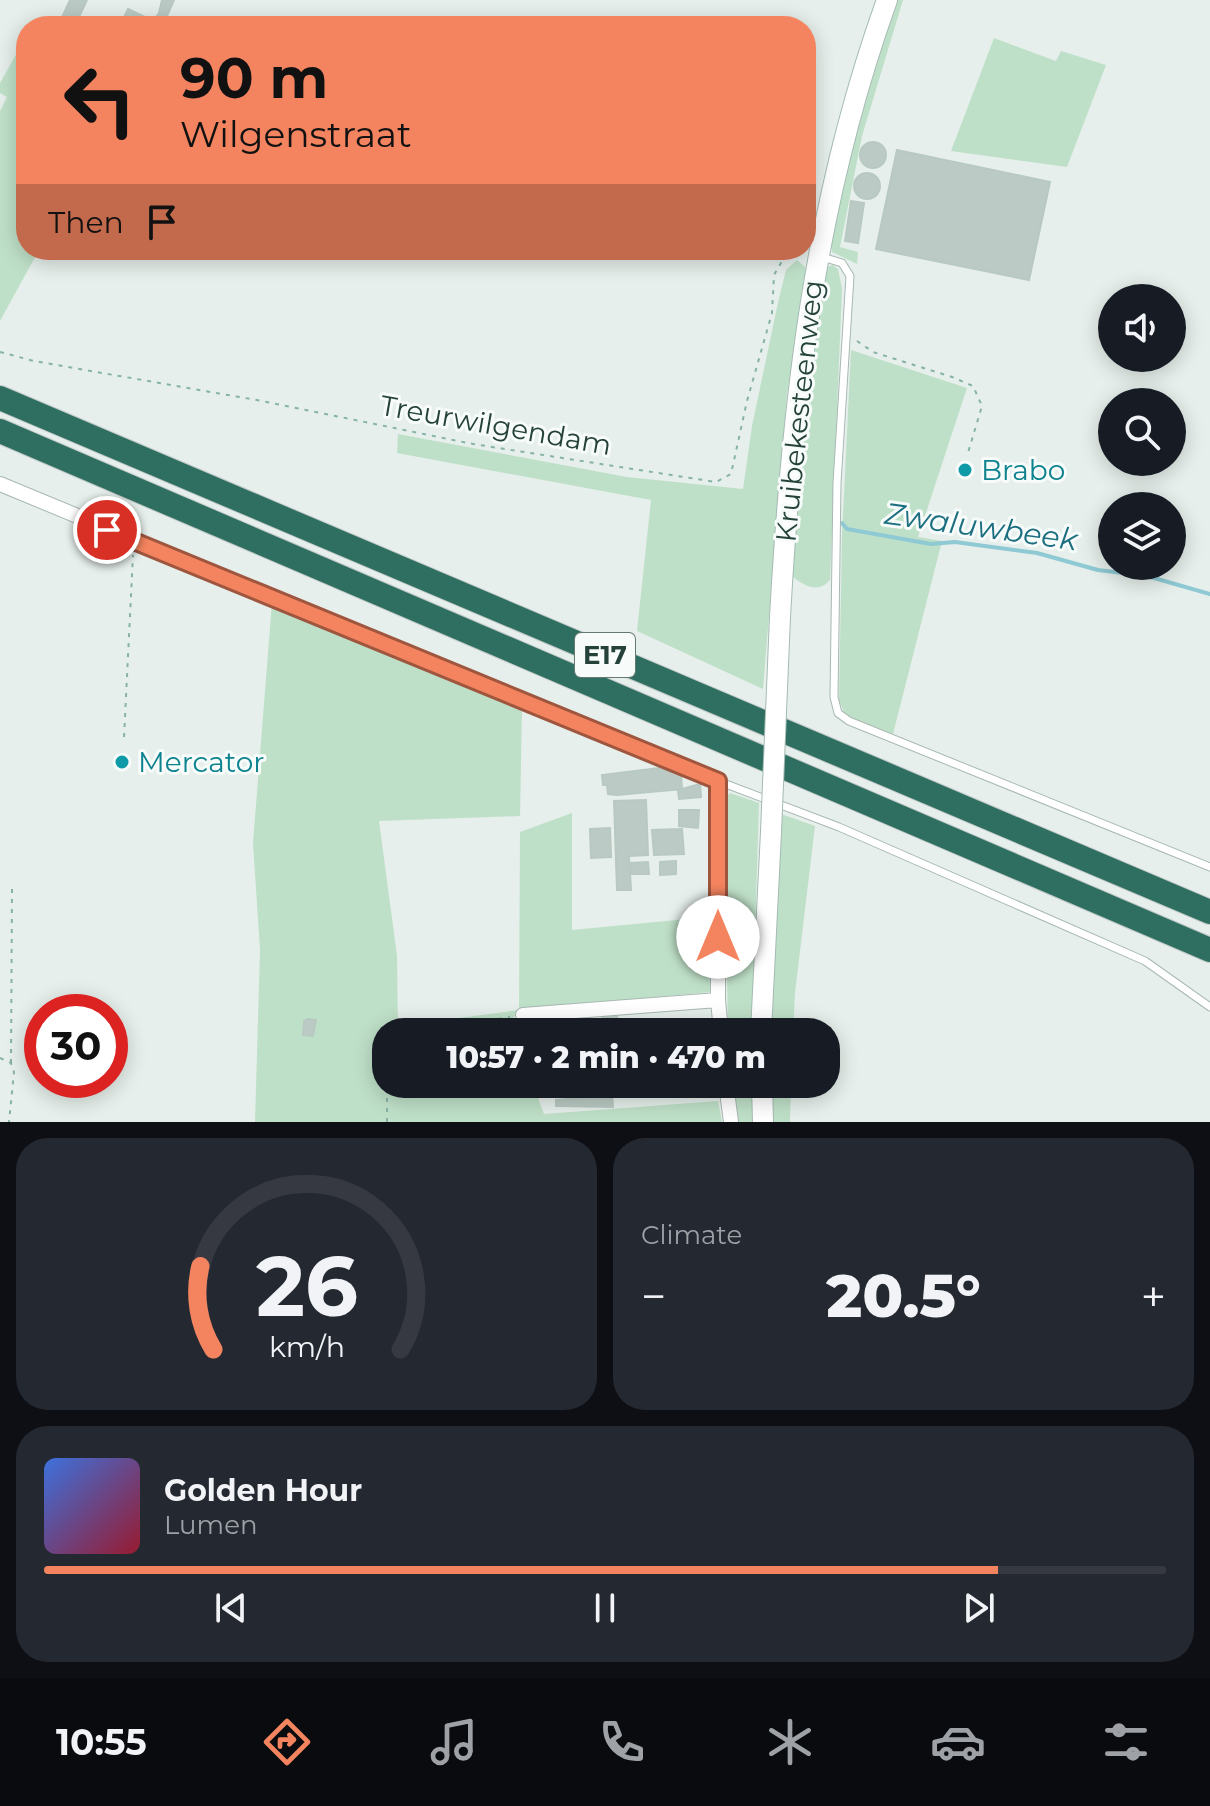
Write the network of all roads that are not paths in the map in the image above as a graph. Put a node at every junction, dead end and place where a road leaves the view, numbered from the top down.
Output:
1 (887, 0) edge
2 (817, 257) junction
3 (0, 398) edge
4 (0, 431) edge
5 (0, 484) edge
6 (718, 781) junction
7 (1210, 867) edge
8 (1210, 912) edge
9 (1177, 936) junction
10 (1210, 950) edge
11 (1210, 960) edge
12 (718, 1000) junction
13 (1210, 1007) edge
14 (523, 1015) road end
15 (720, 1018) edge
16 (762, 1018) edge
17 (728, 1098) edge
18 (762, 1098) edge
19 (731, 1122) edge
20 (763, 1122) edge

1 - 2 street, Kruibekesteenweg
2 - 7 lane
2 - 16 street, Kruibekesteenweg, bridge
3 - 8 highway, E17
4 - 9 highway, E17
5 - 6 street
6 - 12 street
6 - 13 lane
9 - 10 highway, E17
9 - 11 highway
12 - 14 street
12 - 15 street
17 - 19 street
18 - 20 street

